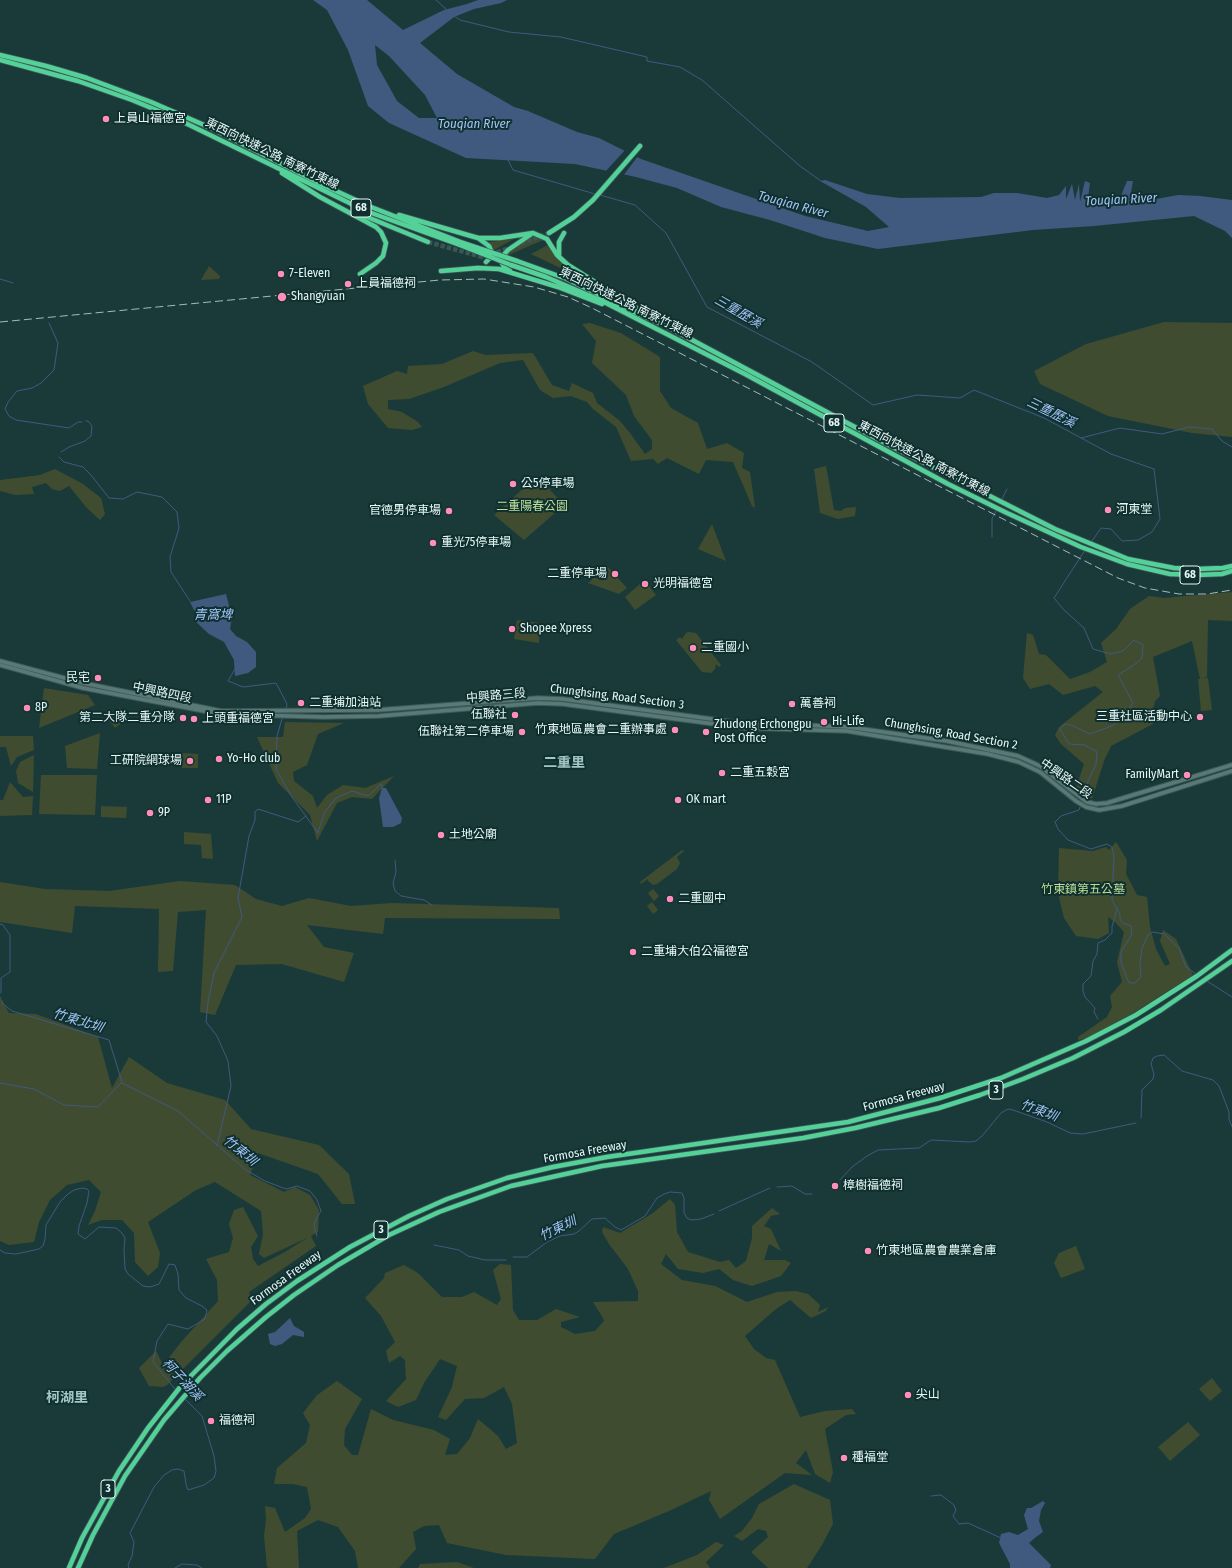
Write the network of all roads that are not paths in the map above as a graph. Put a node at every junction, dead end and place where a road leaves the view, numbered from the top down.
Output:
1 (0, 55) edge
2 (0, 60) edge
3 (640, 146) dead end
4 (265, 162) junction
5 (338, 206) junction
6 (371, 207) junction
7 (533, 233) junction
8 (549, 233) tunnel mouth
9 (564, 233) dead end
10 (478, 238) junction
11 (428, 242) tunnel mouth
12 (461, 244) junction
13 (559, 257) junction
14 (486, 262) dead end
15 (441, 271) dead end
16 (513, 273) junction
17 (360, 274) dead end
18 (618, 310) junction
19 (666, 326) junction
20 (1232, 566) edge
21 (1232, 571) edge
22 (0, 661) edge
23 (0, 665) edge
24 (322, 711) joint
25 (323, 717) joint
26 (814, 725) joint
27 (814, 730) joint
28 (1232, 765) edge
29 (1232, 771) edge
30 (1139, 794) junction
31 (1141, 800) junction
32 (1232, 950) edge
33 (1232, 961) edge
34 (69, 1568) edge
35 (78, 1568) edge

1 - 6 highway, 東西向快速公路 南寮竹東線 / 68
2 - 4 highway, 東西向快速公路 南寮竹東線 / 68
3 - 8 highway
4 - 5 highway
4 - 12 highway, 東西向快速公路 南寮竹東線 / 68
5 - 11 highway
5 - 17 highway
6 - 10 highway
6 - 12 highway, 東西向快速公路 南寮竹東線 / 68
7 - 10 highway
7 - 13 highway
7 - 16 highway
9 - 13 highway
10 - 14 highway
12 - 18 highway, 東西向快速公路 南寮竹東線 / 68, bridge
12 - 19 highway, 東西向快速公路 南寮竹東線 / 68, bridge
13 - 19 highway
15 - 16 highway
16 - 18 highway
18 - 21 highway, 東西向快速公路 南寮竹東線 / 68
19 - 20 highway, 東西向快速公路 南寮竹東線 / 68
22 - 24 main road, 中興路四段
23 - 25 main road, 中興路四段
24 - 26 main road, Chunghsing, Road Section 3
25 - 27 main road, 中興路三段
26 - 30 main road, Chunghsing, Road Section 2
27 - 31 main road, 中興路二段
28 - 30 main road, Chunghsing, Road Section 2
29 - 31 main road, 中興路二段
30 - 31 main road
32 - 34 highway, Formosa Freeway / 3
33 - 35 highway, Formosa Freeway / 3

